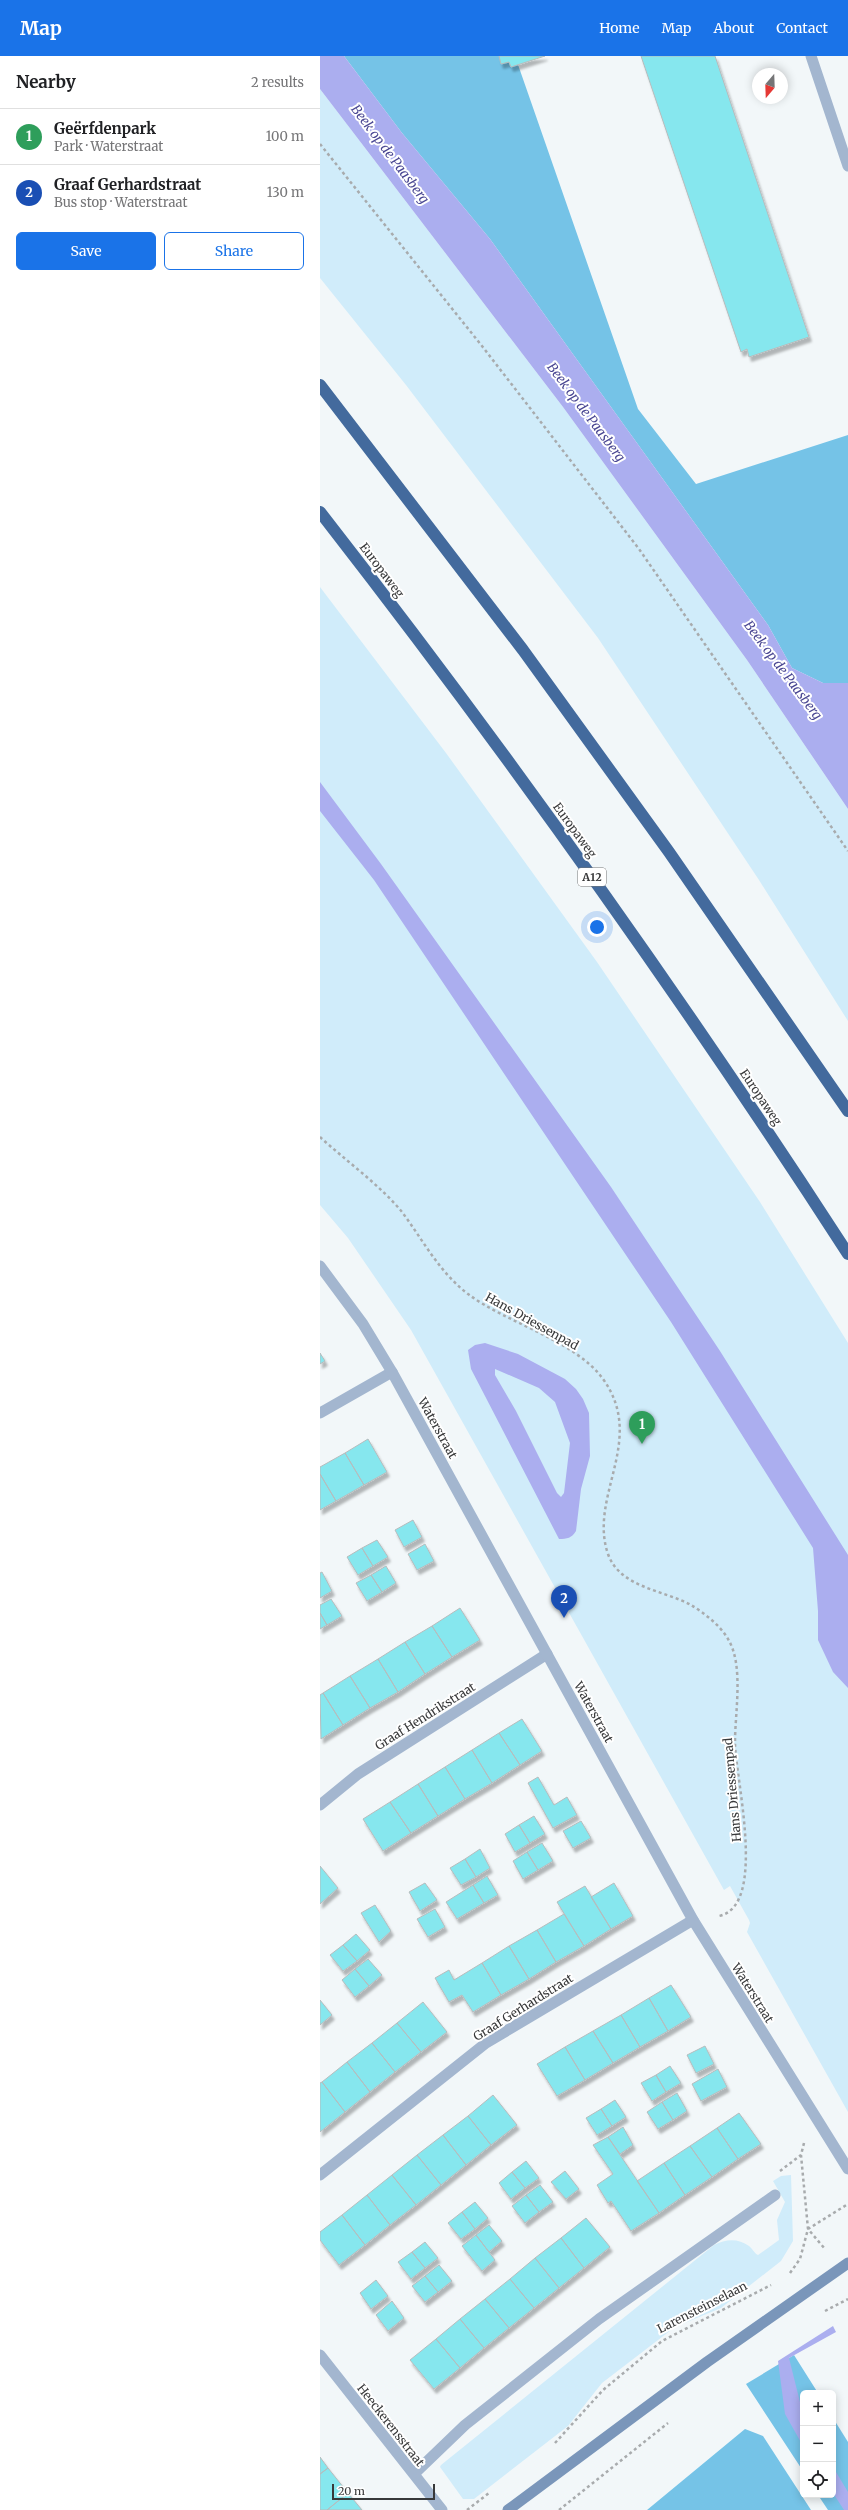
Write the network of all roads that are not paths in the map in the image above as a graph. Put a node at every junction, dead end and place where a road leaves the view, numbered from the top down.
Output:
1 (811, 56) edge
2 (848, 166) edge
3 (320, 385) edge
4 (320, 512) edge
5 (848, 1111) edge
6 (848, 1254) edge
7 (320, 1266) edge
8 (392, 1372) junction
9 (320, 1413) edge
10 (547, 1654) junction
11 (320, 1805) edge
12 (693, 1920) junction
13 (848, 2170) edge
14 (320, 2175) edge
15 (775, 2195) dead end
16 (848, 2263) edge
17 (320, 2355) edge
18 (414, 2474) junction
19 (442, 2510) edge
20 (508, 2510) edge

1 - 2 street
3 - 5 highway
4 - 6 highway, Europaweg / A12
7 - 8 street, Waterstraat
8 - 9 street
8 - 10 street, Waterstraat
10 - 11 street, Graaf Hendrikstraat
10 - 12 street, Waterstraat
12 - 13 street, Waterstraat
12 - 14 street, Graaf Gerhardstraat
15 - 18 street
16 - 20 main road
17 - 18 street, Heeckerensstraat
18 - 19 street, Heeckerensstraat

